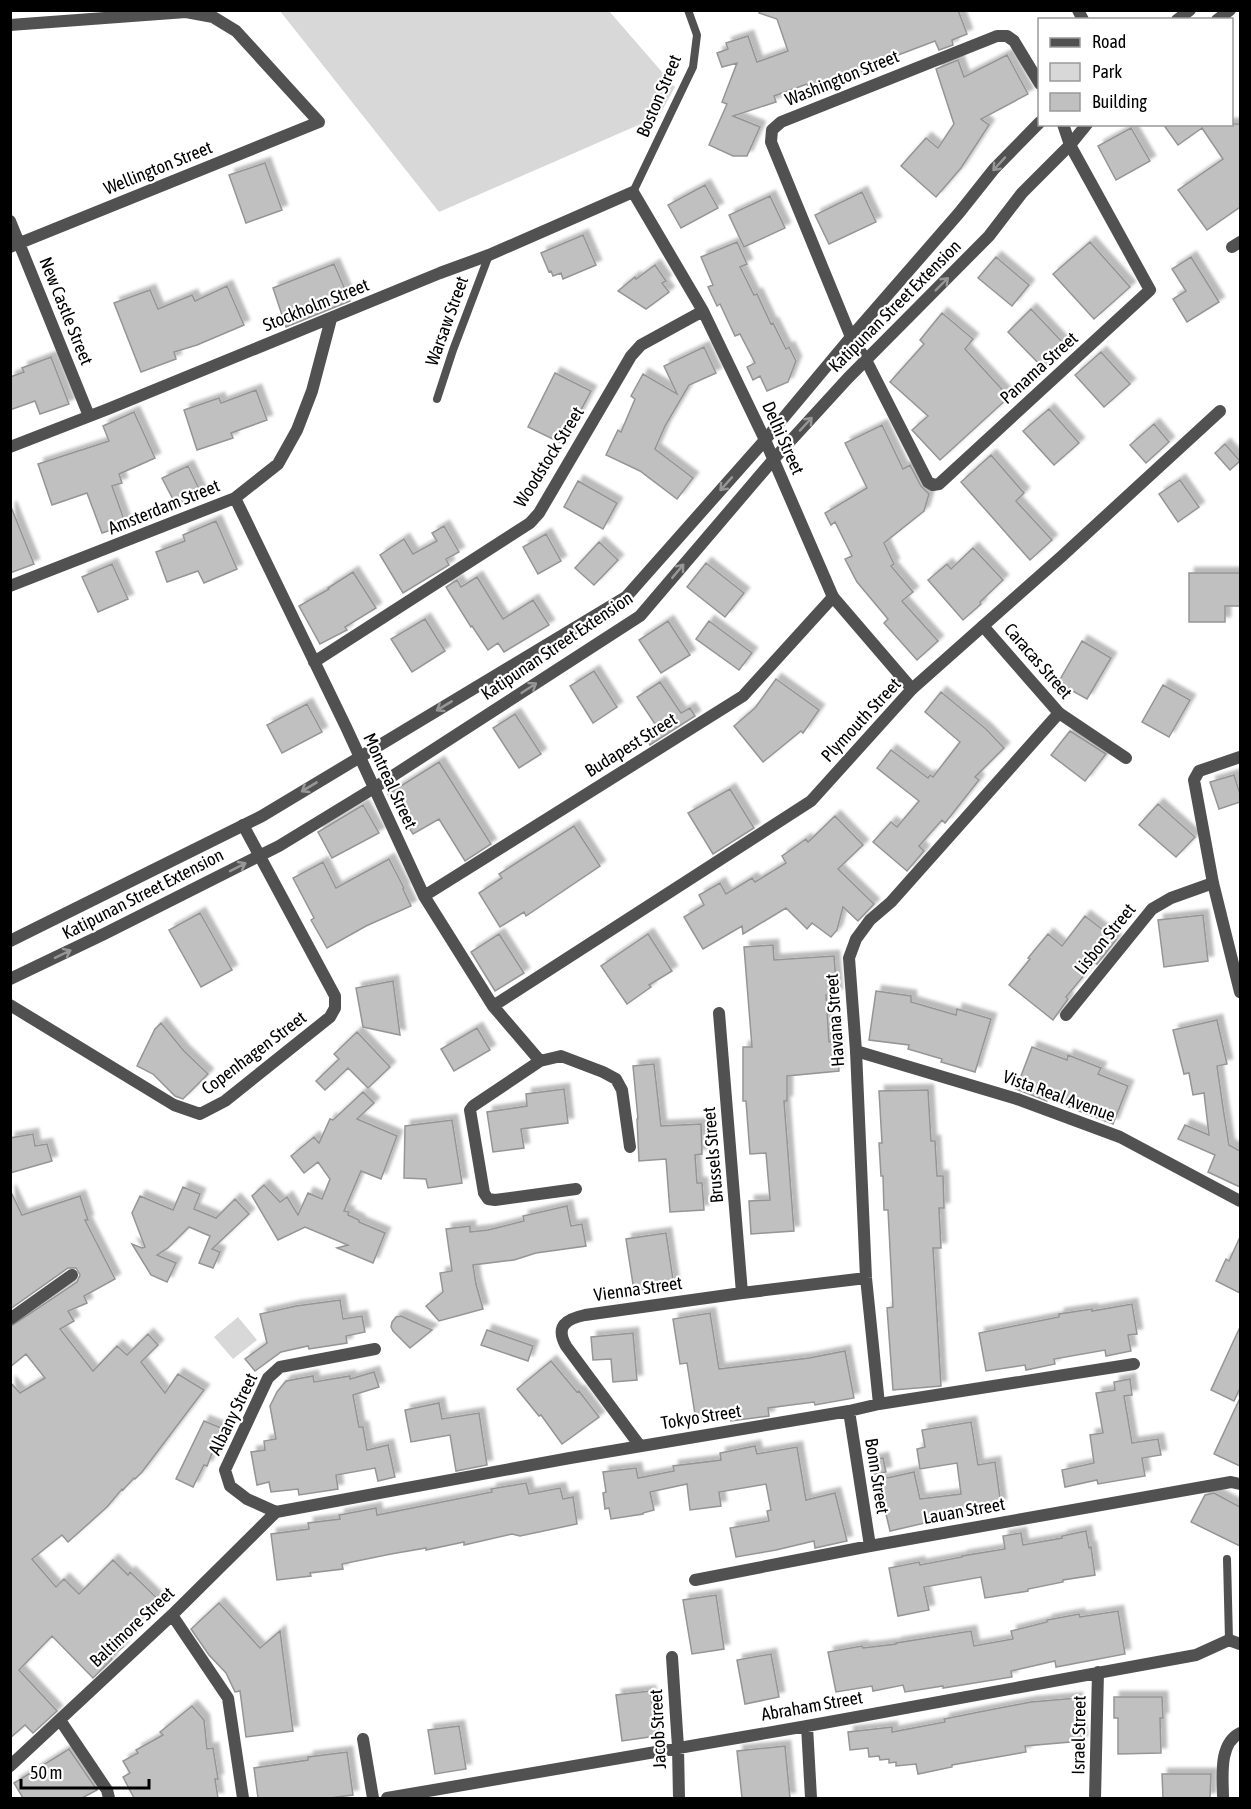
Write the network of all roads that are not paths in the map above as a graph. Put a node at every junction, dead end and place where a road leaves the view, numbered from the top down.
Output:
1 (688, 10) edge
2 (10, 25) edge
3 (1038, 81) edge
4 (1038, 124) edge
5 (1063, 126) edge
6 (1085, 126) edge
7 (1070, 144) junction
8 (633, 192) junction
9 (10, 221) edge
10 (15, 245) edge
11 (489, 255) junction
12 (703, 311) junction
13 (331, 319) junction
14 (850, 337) junction
15 (866, 360) junction
16 (437, 399) dead end
17 (1220, 411) dead end
18 (89, 416) junction
19 (765, 440) junction
20 (10, 447) edge
21 (773, 460) junction
22 (235, 498) junction
23 (10, 586) edge
24 (833, 597) junction
25 (983, 626) junction
26 (314, 662) junction
27 (912, 689) junction
28 (1059, 713) junction
29 (359, 757) junction
30 (1240, 757) edge
31 (1126, 758) dead end
32 (374, 788) junction
33 (243, 825) junction
34 (259, 856) junction
35 (1213, 883) junction
36 (424, 896) junction
37 (10, 941) edge
38 (10, 979) edge
39 (1240, 992) edge
40 (10, 1005) edge
41 (493, 1006) junction
42 (719, 1013) dead end
43 (1066, 1015) dead end
44 (856, 1051) junction
45 (540, 1061) junction
46 (630, 1147) dead end
47 (576, 1189) dead end
48 (1240, 1202) edge
49 (72, 1275) dead end
50 (866, 1278) junction
51 (742, 1293) junction
52 (10, 1319) edge
53 (375, 1349) dead end
54 (1134, 1364) dead end
55 (879, 1404) junction
56 (849, 1411) junction
57 (640, 1446) junction
58 (1240, 1484) edge
59 (276, 1512) junction
60 (870, 1546) junction
61 (1227, 1559) dead end
62 (695, 1580) dead end
63 (171, 1615) junction
64 (1235, 1642) edge
65 (672, 1657) dead end
66 (1098, 1672) junction
67 (60, 1720) junction
68 (807, 1726) junction
69 (1240, 1733) edge
70 (363, 1739) dead end
71 (678, 1747) junction
72 (10, 1766) edge
73 (109, 1798) edge
74 (243, 1798) edge
75 (373, 1798) edge
76 (387, 1798) edge
77 (679, 1798) edge
78 (810, 1798) edge
79 (1095, 1798) edge
80 (1223, 1798) edge

1 - 8 lane, Boston Street
2 - 10 street, Wellington Street
3 - 14 street, Washington Street
4 -> 14 street, Katipunan Street Extension
5 - 7 street
6 - 7 street, Katipunan Street Extension
15 -> 7 street, Katipunan Street Extension
7 - 15 street, Panama Street
8 - 11 street, Stockholm Street
8 - 12 street, Delhi Street
9 - 10 street, New Castle Street
10 - 18 street, New Castle Street
11 - 13 street, Stockholm Street
11 - 16 lane, Warsaw Street
12 - 19 street, Delhi Street
12 - 26 street, Woodstock Street
13 - 18 street, Stockholm Street
13 - 22 street, Amsterdam Street
14 - 15 street, Washington Street
14 - 19 street, Katipunan Street Extension
21 -> 15 street, Katipunan Street Extension
17 - 25 street, Plymouth Street
18 - 20 street, Stockholm Street
19 - 21 street, Delhi Street
19 -> 29 street, Katipunan Street Extension
21 - 24 street, Delhi Street
32 -> 21 street, Katipunan Street Extension
22 - 23 street, Amsterdam Street
22 - 26 street, Montreal Street
24 - 27 street, Delhi Street
24 - 36 street, Budapest Street
25 - 27 street, Plymouth Street
25 - 28 street, Caracas Street
26 - 29 street, Montreal Street
27 - 41 street, Plymouth Street
28 - 31 street, Caracas Street
28 - 44 street, Havana Street
29 - 32 street, Montreal Street
29 -> 33 street, Katipunan Street Extension
30 - 35 street
32 - 34 street, Katipunan Street Extension
32 - 36 street, Montreal Street
33 - 34 street, Copenhagen Street
33 - 37 street, Katipunan Street Extension
38 -> 34 street, Katipunan Street Extension
34 - 40 street, Copenhagen Street
35 - 39 street
35 - 43 street, Lisbon Street
36 - 41 street, Montreal Street
41 - 45 street, Montreal Street
42 - 51 street, Brussels Street
44 - 48 street, Vista Real Avenue
44 - 50 street, Havana Street
45 - 46 street
45 - 47 street
49 - 52 street
50 - 51 street, Vienna Street
50 - 55 street, Havana Street
51 - 57 street, Vienna Street
53 - 59 street, Albany Street
54 - 55 street, Tokyo Street
55 - 56 street, Tokyo Street
56 - 57 street, Tokyo Street
56 - 60 street, Bonn Street
57 - 59 street, Tokyo Street
58 - 60 street, Lauan Street
59 - 63 street, Baltimore Street
60 - 62 street, Lauan Street
61 - 64 lane
63 - 67 street, Baltimore Street
63 - 74 street
64 - 66 street, Abraham Street
65 - 71 street, Jacob Street
66 - 68 street, Abraham Street
66 - 79 street, Israel Street
67 - 72 street, Baltimore Street
67 - 73 street
68 - 71 street, Abraham Street
68 - 78 street
69 - 80 street
70 - 75 street
71 - 76 street, Abraham Street
71 - 77 street, Jacob Street

